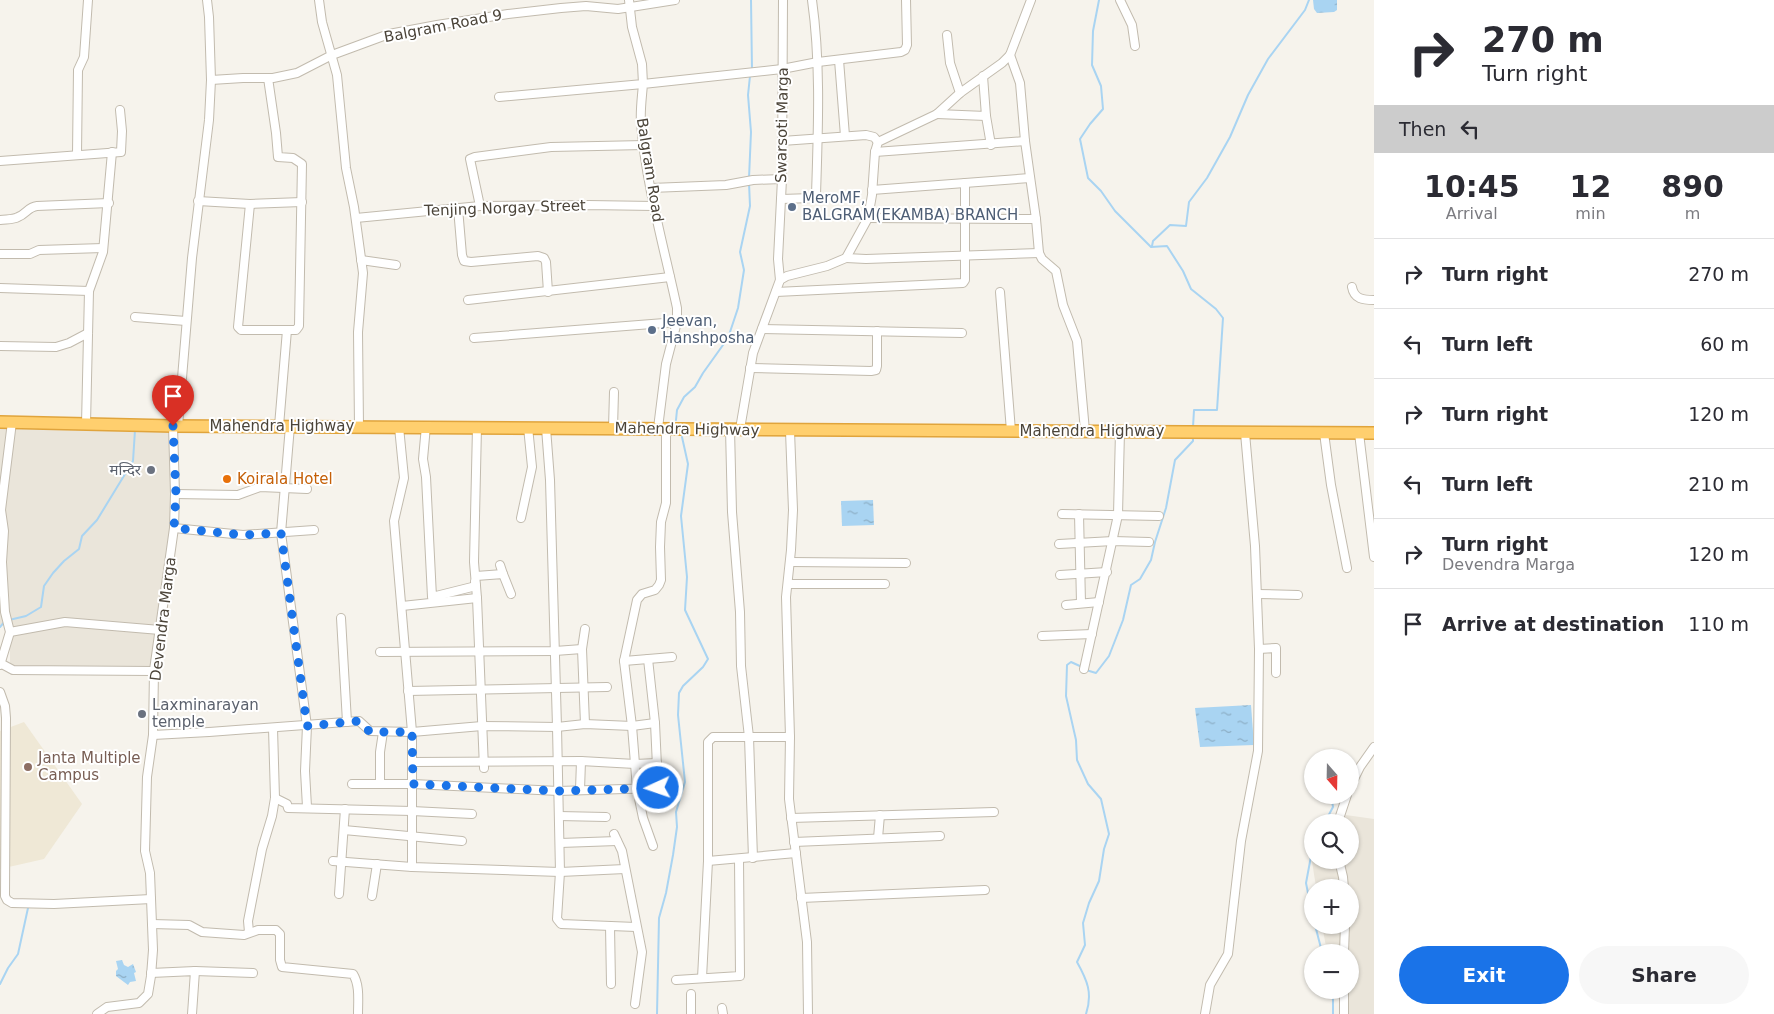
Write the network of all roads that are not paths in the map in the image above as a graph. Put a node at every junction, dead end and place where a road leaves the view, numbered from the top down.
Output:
1 (88, 0) edge
2 (207, 0) edge
3 (319, 0) edge
4 (676, 0) edge
5 (783, 0) edge
6 (812, 0) edge
7 (906, 0) edge
8 (1030, 0) edge
9 (1120, 0) edge
10 (630, 3) edge
11 (946, 35) dead end
12 (1135, 46) dead end
13 (332, 55) junction
14 (1010, 55) junction
15 (839, 60) junction
16 (818, 62) junction
17 (782, 69) junction
18 (983, 76) junction
19 (268, 78) junction
20 (211, 80) junction
21 (643, 84) junction
22 (960, 93) junction
23 (499, 96) dead end
24 (120, 110) dead end
25 (937, 114) junction
26 (986, 116) junction
27 (845, 136) junction
28 (818, 139) junction
29 (782, 141) junction
30 (1025, 141) junction
31 (878, 142) junction
32 (644, 145) junction
33 (991, 145) junction
34 (112, 152) junction
35 (875, 152) junction
36 (77, 154) junction
37 (0, 161) edge
38 (1030, 178) junction
39 (782, 179) junction
40 (965, 183) junction
41 (651, 188) junction
42 (872, 190) junction
43 (781, 200) junction
44 (198, 201) junction
45 (302, 202) junction
46 (108, 203) junction
47 (250, 204) junction
48 (480, 206) junction
49 (654, 206) junction
50 (458, 208) junction
51 (356, 218) junction
52 (868, 218) junction
53 (964, 218) junction
54 (1036, 219) junction
55 (0, 220) edge
56 (103, 248) junction
57 (1039, 253) junction
58 (0, 254) edge
59 (964, 256) junction
60 (846, 258) junction
61 (361, 260) junction
62 (396, 265) dead end
63 (670, 276) junction
64 (780, 280) junction
65 (1352, 287) dead end
66 (0, 288) edge
67 (89, 291) junction
68 (548, 292) junction
69 (776, 292) junction
70 (1000, 292) dead end
71 (468, 300) dead end
72 (1374, 300) edge
73 (136, 317) dead end
74 (186, 321) junction
75 (677, 322) junction
76 (762, 329) junction
77 (287, 330) junction
78 (877, 331) junction
79 (88, 333) junction
80 (962, 333) dead end
81 (474, 338) dead end
82 (0, 346) edge
83 (750, 368) junction
84 (614, 392) dead end
85 (0, 422) edge
86 (12, 422) junction
87 (86, 424) junction
88 (176, 426) junction
89 (284, 426) junction
90 (426, 426) junction
91 (359, 427) junction
92 (399, 427) junction
93 (476, 427) junction
94 (528, 427) junction
95 (546, 428) junction
96 (613, 428) junction
97 (662, 428) junction
98 (735, 429) junction
99 (790, 431) junction
100 (1011, 431) junction
101 (1085, 431) junction
102 (1120, 431) junction
103 (1245, 433) junction
104 (1324, 433) junction
105 (1359, 434) junction
106 (1374, 434) edge
107 (285, 487) junction
108 (307, 489) dead end
109 (176, 494) junction
110 (1062, 514) dead end
111 (1078, 514) junction
112 (1118, 515) junction
113 (1159, 516) dead end
114 (521, 518) dead end
115 (174, 528) junction
116 (314, 530) dead end
117 (281, 533) junction
118 (1113, 541) junction
119 (1149, 542) dead end
120 (1079, 543) junction
121 (1060, 544) dead end
122 (1374, 557) edge
123 (1, 562) edge
124 (474, 562) junction
125 (790, 562) junction
126 (906, 562) dead end
127 (500, 565) dead end
128 (1347, 568) dead end
129 (1107, 572) junction
130 (503, 574) junction
131 (1080, 574) junction
132 (1060, 575) dead end
133 (476, 576) junction
134 (788, 584) junction
135 (885, 584) dead end
136 (511, 594) dead end
137 (1257, 594) junction
138 (1298, 595) dead end
139 (477, 598) junction
140 (1099, 602) junction
141 (1081, 603) junction
142 (1066, 605) dead end
143 (402, 606) junction
144 (3, 614) edge
145 (342, 618) dead end
146 (10, 628) junction
147 (585, 629) dead end
148 (160, 630) junction
149 (1092, 634) junction
150 (1042, 636) dead end
151 (582, 649) junction
152 (1259, 649) junction
153 (555, 651) junction
154 (380, 652) dead end
155 (406, 652) junction
156 (479, 652) junction
157 (672, 657) dead end
158 (648, 659) junction
159 (624, 661) junction
160 (0, 664) edge
161 (1084, 669) dead end
162 (154, 670) junction
163 (1276, 673) dead end
164 (607, 687) dead end
165 (584, 688) junction
166 (480, 689) junction
167 (556, 689) junction
168 (408, 691) junction
169 (0, 692) edge
170 (347, 722) junction
171 (655, 723) junction
172 (584, 724) junction
173 (307, 726) junction
174 (482, 726) junction
175 (632, 726) junction
176 (273, 728) junction
177 (558, 728) junction
178 (383, 732) junction
179 (412, 732) junction
180 (153, 735) junction
181 (749, 737) junction
182 (790, 737) junction
183 (1374, 747) edge
184 (581, 761) junction
185 (412, 762) junction
186 (557, 762) junction
187 (635, 764) junction
188 (658, 764) junction
189 (483, 765) junction
190 (1359, 770) edge
191 (352, 784) dead end
192 (380, 784) junction
193 (413, 784) junction
194 (637, 789) junction
195 (580, 790) junction
196 (558, 791) junction
197 (275, 798) junction
198 (306, 807) junction
199 (345, 808) junction
200 (412, 811) junction
201 (994, 812) dead end
202 (472, 814) dead end
203 (880, 815) junction
204 (559, 816) junction
205 (606, 817) dead end
206 (791, 818) junction
207 (344, 830) junction
208 (412, 836) junction
209 (940, 836) dead end
210 (878, 838) junction
211 (462, 841) dead end
212 (794, 842) junction
213 (560, 843) junction
214 (653, 846) dead end
215 (796, 853) junction
216 (753, 858) junction
217 (739, 860) junction
218 (333, 861) dead end
219 (342, 861) junction
220 (708, 861) junction
221 (376, 864) junction
222 (412, 867) junction
223 (625, 869) junction
224 (560, 872) junction
225 (985, 890) dead end
226 (339, 894) dead end
227 (372, 896) dead end
228 (801, 898) junction
229 (151, 899) junction
230 (152, 924) junction
231 (610, 926) junction
232 (636, 927) junction
233 (249, 932) junction
234 (195, 971) junction
235 (151, 973) junction
236 (252, 973) dead end
237 (702, 978) junction
238 (676, 980) dead end
239 (611, 984) dead end
240 (691, 994) dead end
241 (1344, 999) edge
242 (635, 1004) dead end
243 (97, 1014) edge
244 (192, 1014) edge
245 (358, 1014) edge
246 (691, 1014) edge
247 (808, 1014) edge
248 (1205, 1014) edge
249 (1344, 1014) edge

1 - 36 street
2 - 20 street, Devendra Marga
3 - 13 street
4 - 10 street, Balgram Road 9
5 - 17 street, Swarsoti Marga
6 - 16 street
7 - 15 street
8 - 14 street
9 - 12 street
10 - 13 street, Balgram Road 9
10 - 21 street, Balgram Road
11 - 22 street
13 - 19 street, Balgram Road 9
13 - 51 street
14 - 18 street
14 - 30 street
15 - 16 street
15 - 27 street
16 - 17 street
16 - 28 street
17 - 21 street
17 - 29 street, Swarsoti Marga
18 - 22 street
18 - 26 street
19 - 20 street, Balgram Road 9
19 - 45 street
20 - 44 street, Devendra Marga
21 - 23 street
21 - 32 street, Balgram Road
22 - 25 street
24 - 34 street
25 - 26 street
25 - 31 street
26 - 33 street
27 - 28 street
27 - 31 street
28 - 29 street
28 - 43 street
29 - 39 street, Swarsoti Marga
30 - 33 street
30 - 38 street
31 - 35 street
32 - 41 street, Balgram Road
32 - 48 street
33 - 35 street
34 - 36 street
34 - 46 street
35 - 42 street
36 - 37 street
38 - 40 street
38 - 54 street
39 - 41 street
39 - 43 street, Swarsoti Marga
40 - 42 street
40 - 53 street
41 - 49 street, Balgram Road
42 - 52 street
43 - 64 street, Swarsoti Marga
44 - 47 street
44 - 74 street, Devendra Marga
45 - 47 street
45 - 77 street
46 - 55 street
46 - 56 street
47 - 77 street
48 - 49 street, Tenjing Norgay Street
48 - 50 street, Tenjing Norgay Street
49 - 63 street, Balgram Road
50 - 51 street, Tenjing Norgay Street
50 - 68 street
51 - 61 street
52 - 53 street
52 - 60 street
53 - 54 street
53 - 59 street
54 - 57 street
56 - 58 street
56 - 67 street
57 - 59 street
57 - 101 street
59 - 60 street
59 - 69 street
60 - 64 street
61 - 62 street
61 - 91 street
63 - 68 street
63 - 75 street, Balgram Road
64 - 69 street
65 - 72 street
66 - 67 street
67 - 79 street
68 - 71 street
69 - 76 street
70 - 100 street
73 - 74 street
74 - 88 street, Devendra Marga
75 - 81 street
75 - 97 street, Balgram Road
76 - 78 street
76 - 83 street
77 - 89 street
78 - 80 street
78 - 83 street
79 - 82 street
79 - 87 street
83 - 98 street
84 - 96 street
85 - 86 highway, Mahendra Highway
86 - 87 highway, Mahendra Highway
86 - 123 street
87 - 88 highway, Mahendra Highway
88 - 89 highway, Mahendra Highway
88 - 109 street, Devendra Marga
89 - 91 highway, Mahendra Highway
89 - 107 street
90 - 92 highway, Mahendra Highway
90 - 93 highway, Mahendra Highway
90 - 124 street
91 - 92 highway, Mahendra Highway
92 - 143 street
93 - 94 highway, Mahendra Highway
93 - 124 street
94 - 95 highway, Mahendra Highway
94 - 114 street
95 - 96 highway, Mahendra Highway
95 - 153 street
96 - 97 highway, Mahendra Highway
97 - 98 highway, Mahendra Highway
97 - 159 street, Balgram Road
98 - 99 highway, Mahendra Highway
98 - 181 street
99 - 100 highway, Mahendra Highway
99 - 125 street
100 - 101 highway, Mahendra Highway
101 - 102 highway, Mahendra Highway
102 - 103 highway, Mahendra Highway
102 - 112 street
103 - 104 highway, Mahendra Highway
103 - 137 street
104 - 105 highway, Mahendra Highway
104 - 128 street
105 - 106 highway, Mahendra Highway
105 - 122 street
107 - 108 street
107 - 109 street
107 - 117 street
109 - 115 street, Devendra Marga
110 - 111 street
111 - 112 street
111 - 120 street
112 - 113 street
112 - 118 street
115 - 117 street
115 - 148 street, Devendra Marga
116 - 117 street
117 - 173 street
118 - 119 street
118 - 120 street
118 - 129 street
120 - 121 street
120 - 131 street
123 - 144 street
124 - 133 street
125 - 126 street
125 - 134 street
127 - 130 street
129 - 131 street
129 - 140 street
130 - 133 street
130 - 136 street
131 - 132 street
131 - 141 street
133 - 139 street
134 - 135 street
134 - 182 street
137 - 138 street
137 - 152 street
139 - 143 street
139 - 156 street
140 - 141 street
140 - 149 street
141 - 142 street
143 - 155 street
144 - 146 street
145 - 170 street
146 - 148 street
146 - 160 street
147 - 151 street
148 - 162 street, Devendra Marga
149 - 150 street
149 - 161 street
151 - 153 street
151 - 165 street
152 - 163 street
152 - 248 street
153 - 156 street
153 - 167 street
154 - 155 street
155 - 156 street
155 - 168 street
156 - 166 street
157 - 158 street
158 - 159 street
158 - 171 street
159 - 175 street, Balgram Road
160 - 162 street
162 - 180 street, Devendra Marga
164 - 165 street
165 - 167 street
165 - 172 street
166 - 167 street
166 - 168 street
166 - 174 street
167 - 177 street
168 - 179 street
169 - 229 street
170 - 173 street
170 - 178 street
171 - 175 street
171 - 188 street
172 - 175 street
172 - 177 street
173 - 176 street
173 - 198 street
174 - 177 street
174 - 179 street
174 - 189 street
175 - 187 street, Balgram Road
176 - 180 street
176 - 197 street
177 - 186 street
178 - 179 street
178 - 192 street
179 - 185 street
180 - 229 street, Devendra Marga
181 - 182 street
181 - 216 street
181 - 220 street
182 - 206 street
183 - 190 street
184 - 186 street
184 - 187 street
184 - 195 street
185 - 189 street
185 - 193 street
186 - 189 street
186 - 196 street
187 - 188 street
187 - 194 street, Balgram Road
188 - 194 street
191 - 192 street
192 - 193 street
193 - 196 street
193 - 200 street
194 - 195 street
194 - 214 street, Balgram Road
195 - 196 street
196 - 204 street
197 - 198 street
197 - 233 street
198 - 199 street
199 - 200 street
199 - 207 street
200 - 202 street
200 - 208 street
201 - 203 street
203 - 206 street
203 - 210 street
204 - 205 street
204 - 213 street
206 - 212 street
207 - 208 street
207 - 219 street
208 - 211 street
208 - 222 street
209 - 210 street
210 - 212 street
212 - 215 street
213 - 223 street
213 - 224 street
215 - 216 street
215 - 228 street
216 - 217 street
217 - 220 street
217 - 237 street
218 - 219 street
219 - 221 street
219 - 226 street
220 - 237 street
221 - 222 street
221 - 227 street
222 - 224 street
223 - 224 street
223 - 232 street
224 - 231 street
225 - 228 street
228 - 247 street
229 - 230 street, Devendra Marga
230 - 233 street
230 - 235 street, Devendra Marga
231 - 232 street
231 - 239 street
232 - 242 street
233 - 245 street
234 - 235 street
234 - 236 street
234 - 244 street
235 - 243 street, Devendra Marga
237 - 238 street
240 - 246 street
241 - 249 street

